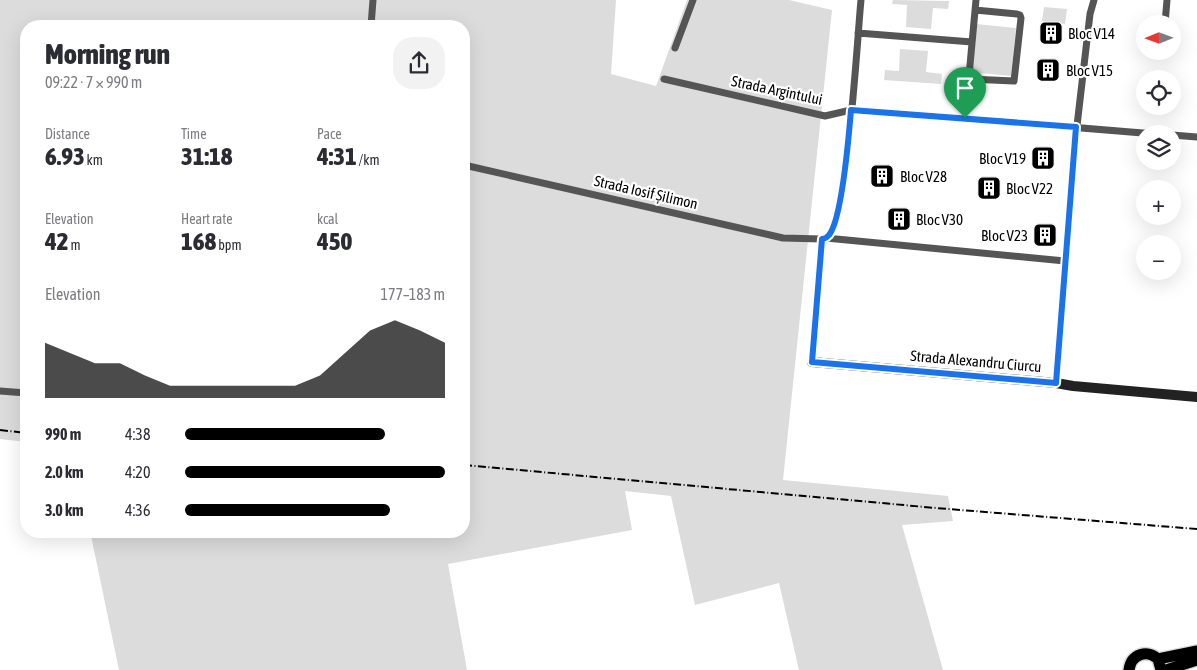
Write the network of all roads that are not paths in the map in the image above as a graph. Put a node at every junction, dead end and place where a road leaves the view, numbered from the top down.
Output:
1 (373, 0) edge
2 (693, 0) edge
3 (861, 0) edge
4 (976, 0) edge
5 (1094, 0) edge
6 (1167, 0) edge
7 (975, 10) junction
8 (1166, 15) edge
9 (371, 20) edge
10 (858, 33) junction
11 (972, 42) junction
12 (675, 48) dead end
13 (664, 79) dead end
14 (969, 79) junction
15 (851, 110) junction
16 (965, 118) junction
17 (1076, 127) junction
18 (1136, 132) edge
19 (1181, 136) edge
20 (1197, 137) edge
21 (470, 166) edge
22 (824, 238) junction
23 (1065, 261) junction
24 (812, 362) joint
25 (1056, 383) junction
26 (0, 391) edge
27 (20, 393) edge
28 (1197, 397) edge
29 (1197, 651) edge
30 (1197, 660) edge
31 (1160, 665) edge
32 (1126, 668) edge
33 (1166, 670) edge

1 - 9 street
2 - 12 street
3 - 10 street
4 - 7 street
5 - 17 street
6 - 8 street
7 - 11 street
7 - 14 street
10 - 11 street
10 - 15 street
11 - 14 street
13 - 15 street, Strada Argintului
14 - 16 street
15 - 16 street, Strada Argintului
15 - 22 street
16 - 17 street, Strada Argintului
17 - 18 street, Strada Argintului
17 - 23 street
19 - 20 street
21 - 22 street, Strada Iosif Șilimon
22 - 23 street, Strada Iosif Șilimon
22 - 24 street
23 - 25 street
24 - 25 street, Strada Alexandru Ciurcu
25 - 28 street, Strada Alexandru Ciurcu
26 - 27 street
29 - 31 main road
30 - 33 main road
31 - 32 main road

